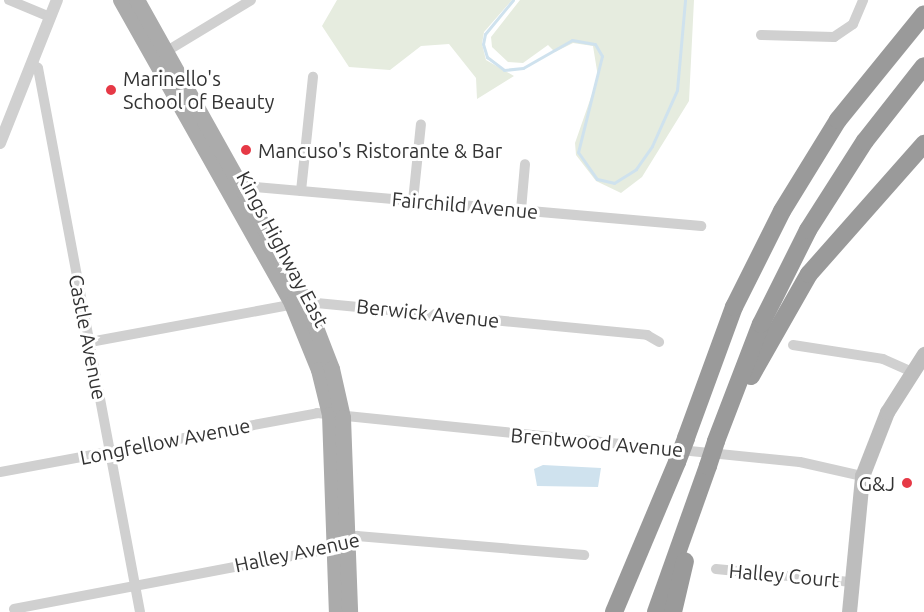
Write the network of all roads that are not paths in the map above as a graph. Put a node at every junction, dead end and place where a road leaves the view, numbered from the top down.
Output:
1 (9, 0) edge
2 (57, 0) edge
3 (121, 0) edge
4 (136, 0) edge
5 (251, 0) edge
6 (862, 0) edge
7 (924, 6) edge
8 (924, 14) edge
9 (50, 17) junction
10 (761, 35) dead end
11 (160, 56) junction
12 (32, 64) junction
13 (881, 64) junction
14 (924, 66) edge
15 (313, 77) dead end
16 (4, 124) edge
17 (421, 124) dead end
18 (0, 143) edge
19 (924, 144) edge
20 (525, 164) dead end
21 (301, 191) junction
22 (238, 195) junction
23 (413, 201) junction
24 (521, 210) junction
25 (701, 226) dead end
26 (299, 303) junction
27 (90, 342) junction
28 (659, 342) dead end
29 (793, 345) dead end
30 (924, 354) edge
31 (912, 372) junction
32 (337, 416) junction
33 (716, 441) junction
34 (109, 451) junction
35 (677, 462) junction
36 (708, 466) junction
37 (0, 472) edge
38 (862, 476) junction
39 (341, 541) junction
40 (584, 555) dead end
41 (716, 569) dead end
42 (852, 582) junction
43 (135, 585) junction
44 (14, 609) dead end
45 (140, 612) edge
46 (337, 612) edge
47 (350, 612) edge
48 (614, 612) edge
49 (625, 612) edge
50 (657, 612) edge
51 (673, 612) edge
52 (849, 612) edge

1 - 9 street
2 - 9 street
3 - 11 main road, Kings Highway East
4 - 11 main road, Kings Highway East
5 - 11 street
6 - 10 street
7 - 13 highway
8 - 13 highway
9 - 12 street
11 - 22 main road, Kings Highway East
12 - 16 street
12 - 27 street, Castle Avenue
13 - 35 highway, bridge
14 - 33 highway
15 - 21 street
16 - 18 street
17 - 23 street
19 - 33 highway
20 - 24 street
21 - 22 street, Fairchild Avenue
21 - 23 street, Fairchild Avenue
22 - 26 main road, Kings Highway East
23 - 24 street, Fairchild Avenue
24 - 25 street, Fairchild Avenue
26 - 27 street, Berwick Avenue
26 - 28 street, Berwick Avenue
26 - 32 main road, Kings Highway East
27 - 34 street, Castle Avenue
29 - 31 street
30 - 31 main road
31 - 38 main road
32 - 34 street, Longfellow Avenue
32 - 38 street, Brentwood Avenue
32 - 39 main road, Kings Highway East
33 - 36 highway, bridge
34 - 37 street, Longfellow Avenue
34 - 43 street, Castle Avenue
35 - 48 highway
35 - 49 highway
36 - 50 highway
36 - 51 highway
38 - 42 main road
39 - 40 street, Halley Avenue
39 - 43 street, Halley Avenue
39 - 46 main road, Kings Highway East
39 - 47 main road, Kings Highway East
41 - 42 street, Halley Court
42 - 52 main road
43 - 44 street, Halley Avenue
43 - 45 street, Castle Avenue

